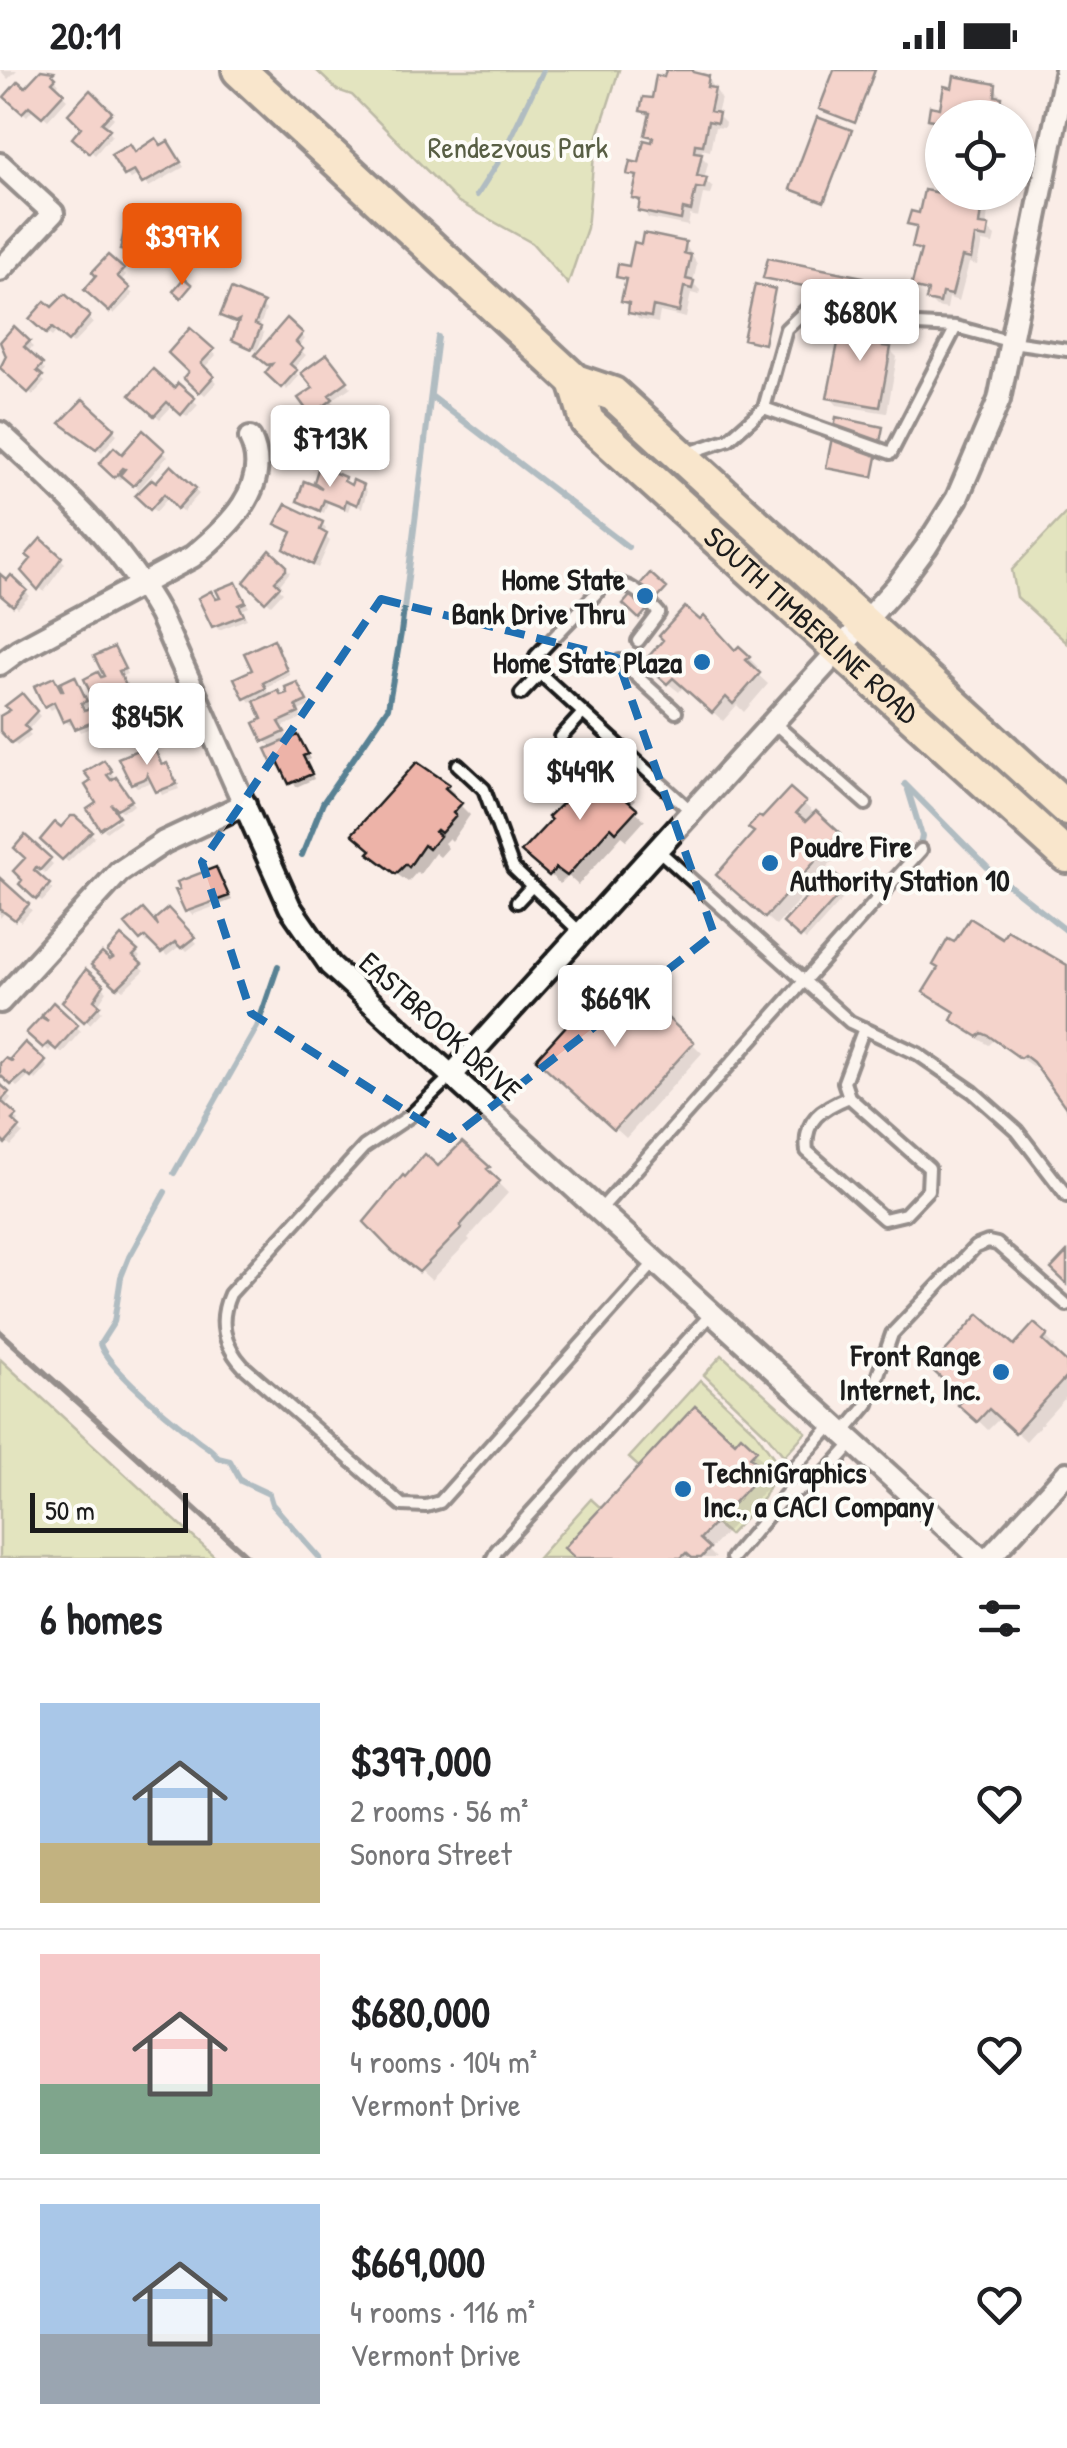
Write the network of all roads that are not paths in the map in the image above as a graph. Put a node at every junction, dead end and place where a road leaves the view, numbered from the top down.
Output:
1 (240, 70) edge
2 (1066, 70) edge
3 (0, 164) edge
4 (0, 270) edge
5 (956, 328) junction
6 (1012, 342) junction
7 (1067, 350) edge
8 (576, 381) junction
9 (764, 408) junction
10 (0, 433) edge
11 (250, 438) dead end
12 (681, 456) junction
13 (142, 584) junction
14 (864, 622) junction
15 (638, 641) dead end
16 (837, 649) junction
17 (620, 661) dead end
18 (0, 664) edge
19 (538, 675) junction
20 (521, 694) dead end
21 (676, 712) dead end
22 (582, 714) junction
23 (772, 721) junction
24 (561, 737) dead end
25 (458, 766) dead end
26 (245, 804) junction
27 (866, 804) dead end
28 (1067, 808) edge
29 (691, 812) junction
30 (657, 850) junction
31 (921, 850) dead end
32 (1067, 856) edge
33 (531, 887) junction
34 (517, 902) dead end
35 (581, 933) junction
36 (804, 982) junction
37 (0, 1002) edge
38 (864, 1028) junction
39 (451, 1076) junction
40 (848, 1097) junction
41 (1067, 1196) edge
42 (599, 1211) junction
43 (655, 1262) junction
44 (1067, 1306) edge
45 (712, 1314) junction
46 (843, 1434) junction
47 (1067, 1473) edge
48 (787, 1493) junction
49 (493, 1558) edge
50 (732, 1558) edge
51 (980, 1558) edge
52 (990, 1558) edge

1 - 8 main road, SOUTH TIMBERLINE ROAD
2 - 6 street
3 - 4 street
5 - 6 lane
5 - 9 lane
5 - 9 lane
6 - 7 lane
6 - 14 street
8 - 12 main road, SOUTH TIMBERLINE ROAD
8 - 16 main road, SOUTH TIMBERLINE ROAD
9 - 12 lane
10 - 13 street, EASTBROOK DRIVE
11 - 13 street
12 - 14 main road, SOUTH TIMBERLINE ROAD
13 - 18 street
13 - 26 street, EASTBROOK DRIVE
14 - 16 street
14 - 28 main road, SOUTH TIMBERLINE ROAD
15 - 19 lane
16 - 23 street
16 - 32 main road, SOUTH TIMBERLINE ROAD
17 - 21 lane
19 - 20 lane
19 - 22 lane
22 - 24 lane
22 - 29 lane
23 - 27 lane
23 - 29 street
25 - 33 lane
26 - 37 street
26 - 39 street, EASTBROOK DRIVE
29 - 30 street
30 - 35 street
30 - 36 lane
31 - 36 lane
33 - 34 lane
33 - 35 lane
35 - 39 street
36 - 38 lane
36 - 42 lane
38 - 40 lane
38 - 41 lane
39 - 42 street, EASTBROOK DRIVE
39 - 43 lane
40 - 40 lane
42 - 43 street, EASTBROOK DRIVE
43 - 45 street, EASTBROOK DRIVE
44 - 46 lane
45 - 46 street, EASTBROOK DRIVE
45 - 49 lane
46 - 48 lane
46 - 48 lane
46 - 51 street, EASTBROOK DRIVE
47 - 52 street
48 - 50 lane

